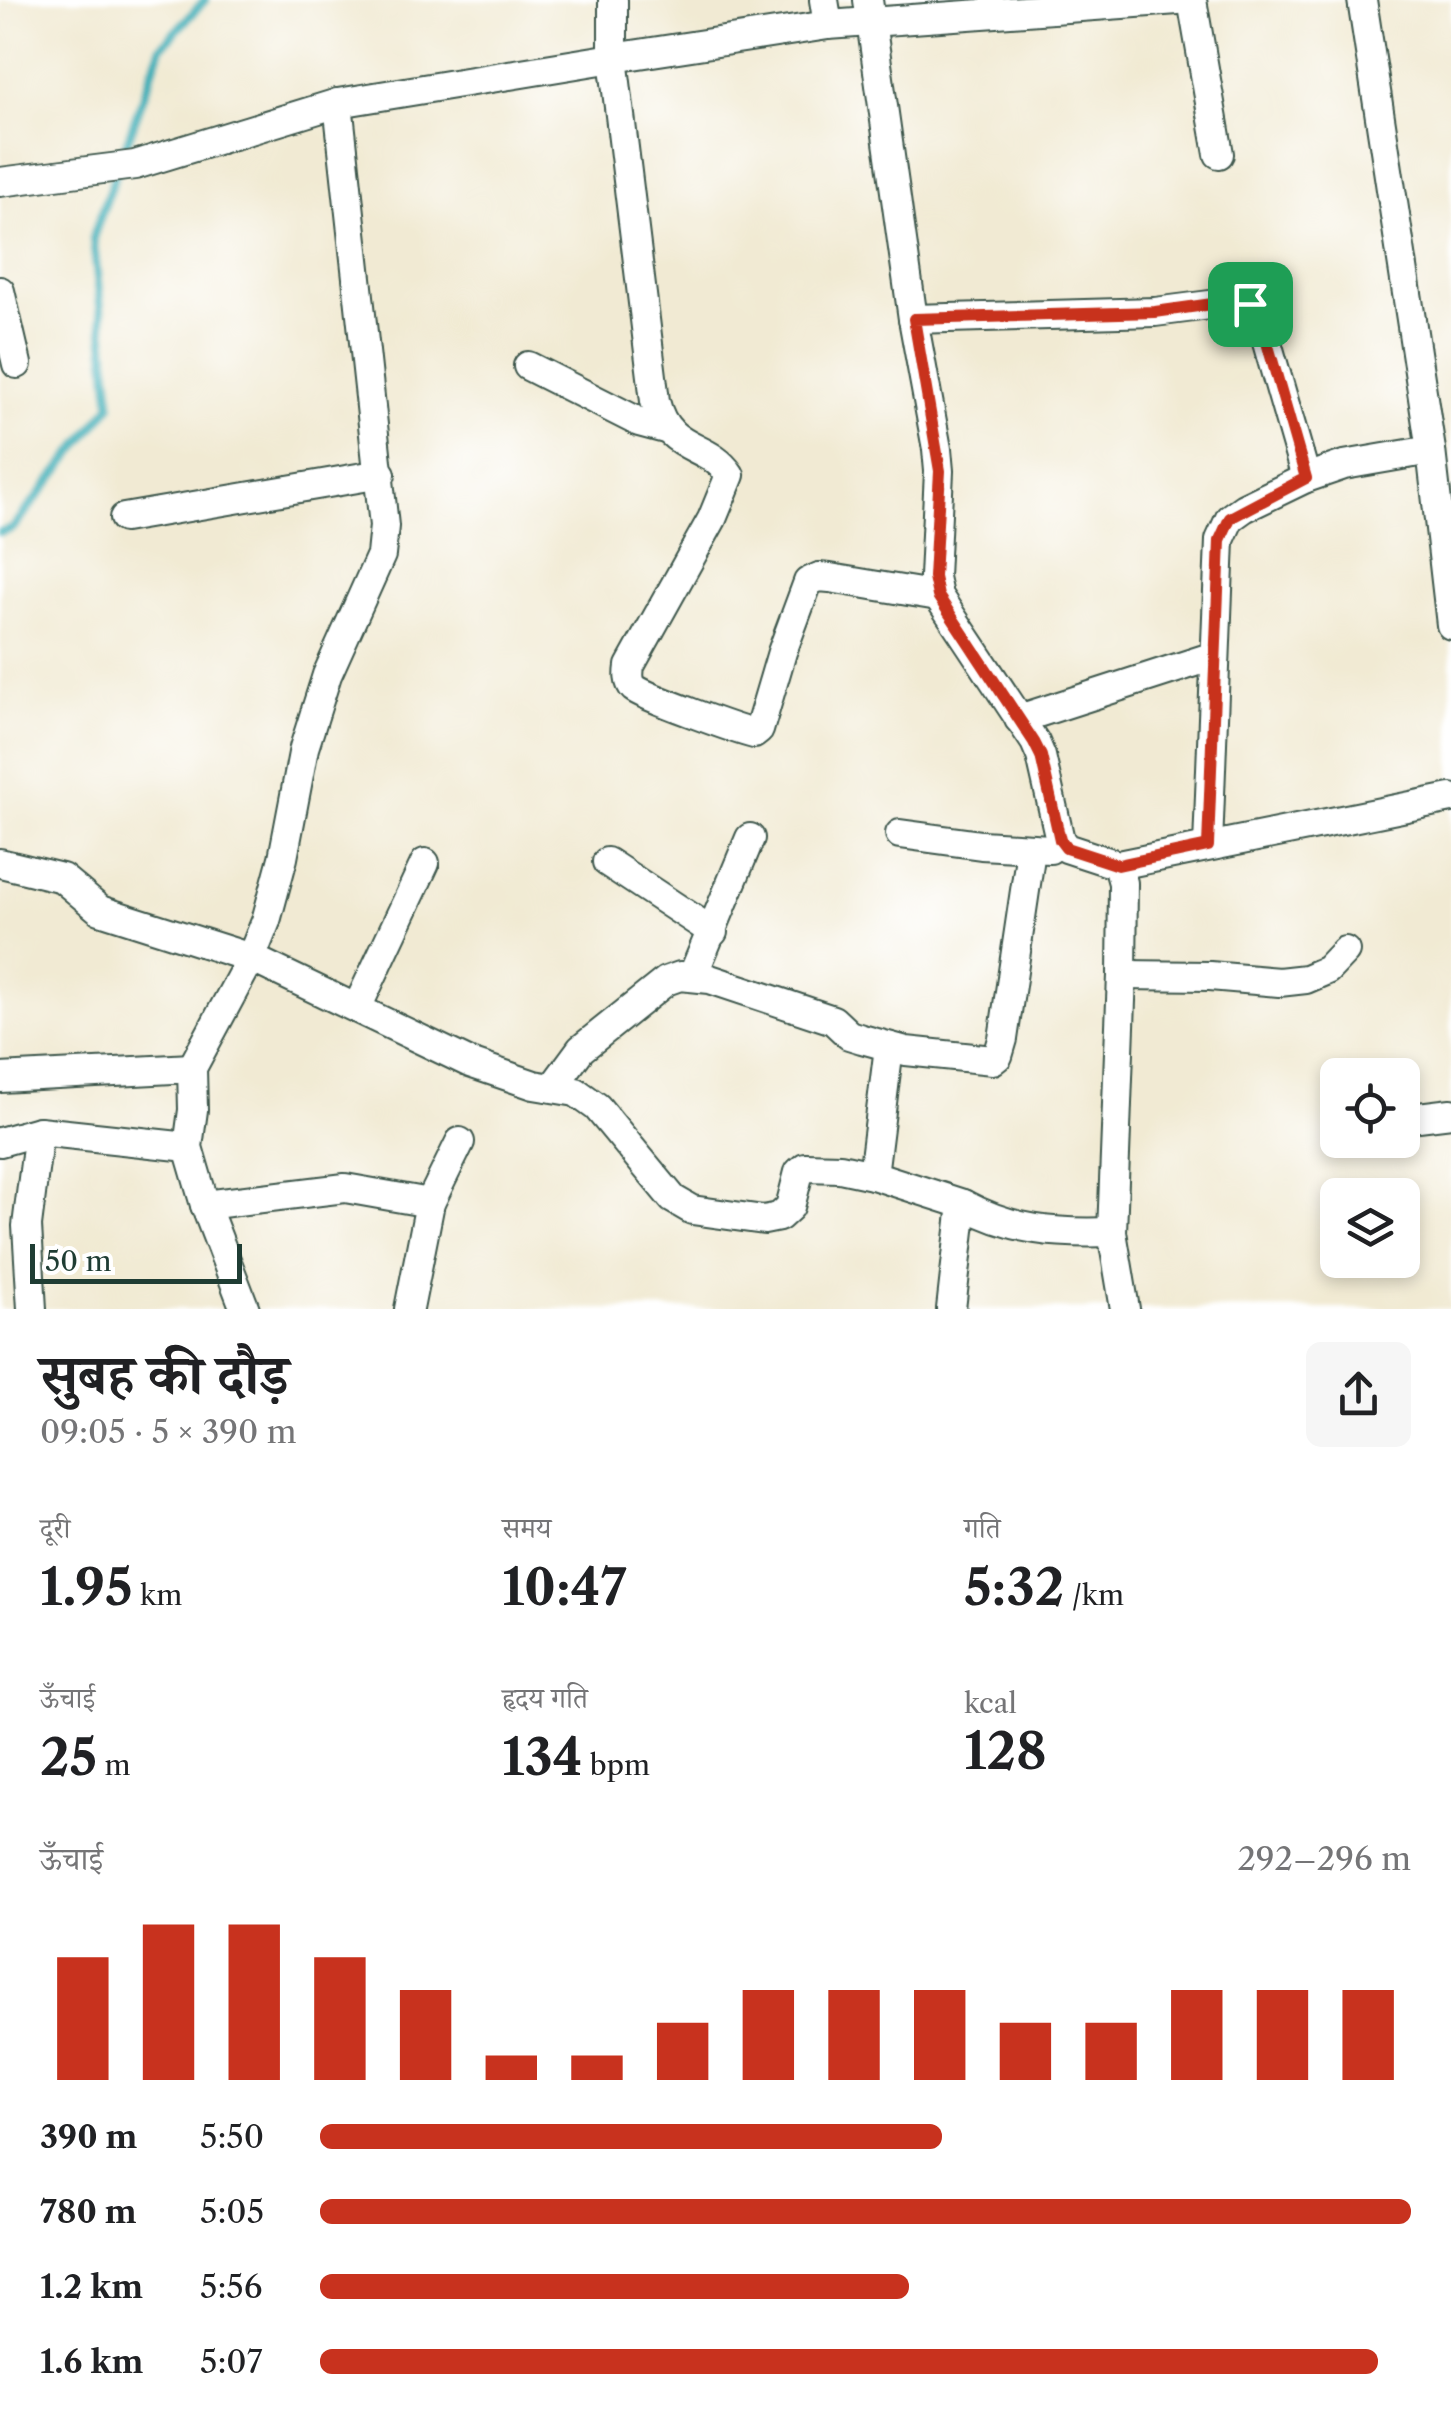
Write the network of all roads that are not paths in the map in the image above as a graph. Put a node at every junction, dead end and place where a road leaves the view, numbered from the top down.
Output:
1 (613, 0) edge
2 (1178, 0) edge
3 (1192, 0) edge
4 (1362, 0) edge
5 (868, 10) edge
6 (826, 12) edge
7 (613, 58) junction
8 (338, 104) junction
9 (1219, 154) dead end
10 (0, 182) edge
11 (0, 291) edge
12 (914, 319) junction
13 (17, 364) dead end
14 (528, 366) dead end
15 (669, 430) junction
16 (1431, 450) junction
17 (381, 474) junction
18 (1306, 478) junction
19 (1443, 480) edge
20 (124, 518) dead end
21 (938, 596) junction
22 (1451, 625) edge
23 (1214, 656) junction
24 (1019, 719) junction
25 (1451, 798) edge
26 (900, 834) dead end
27 (750, 838) dead end
28 (1208, 846) junction
29 (1066, 848) junction
30 (1031, 850) junction
31 (607, 862) dead end
32 (425, 863) dead end
33 (0, 864) edge
34 (1118, 865) junction
35 (713, 932) junction
36 (1344, 951) dead end
37 (251, 958) junction
38 (694, 975) junction
39 (1122, 975) junction
40 (357, 1008) junction
41 (889, 1047) junction
42 (192, 1068) junction
43 (0, 1078) edge
44 (553, 1087) junction
45 (1451, 1113) edge
46 (1420, 1116) edge
47 (39, 1131) junction
48 (0, 1142) edge
49 (460, 1142) dead end
50 (188, 1147) junction
51 (872, 1175) junction
52 (430, 1203) junction
53 (963, 1204) junction
54 (205, 1205) junction
55 (1112, 1232) junction
56 (32, 1309) edge
57 (245, 1309) edge
58 (409, 1309) edge
59 (951, 1309) edge
60 (1125, 1309) edge

1 - 7 street
2 - 5 street
3 - 9 street
4 - 16 street
5 - 6 street
5 - 12 street
6 - 7 street
7 - 8 street
7 - 15 street
8 - 10 street
8 - 17 street
11 - 13 street
12 - 18 street
12 - 21 street
14 - 15 street
15 - 21 street
16 - 18 street
16 - 19 street
17 - 20 street
17 - 37 street
18 - 23 street
19 - 22 street
21 - 24 street
23 - 24 street
23 - 28 street
24 - 29 street
25 - 28 street
26 - 30 street
27 - 35 street
28 - 34 street
29 - 30 street
29 - 34 street
30 - 41 street
31 - 35 street
32 - 40 street
33 - 37 street
34 - 39 street
35 - 38 street
36 - 39 street
37 - 40 street
37 - 42 street
38 - 41 street
38 - 44 street
39 - 55 street
40 - 44 street
41 - 51 street
42 - 43 street
42 - 50 street
44 - 51 street
45 - 46 street
47 - 48 street
47 - 50 street
47 - 56 street
49 - 52 street
50 - 54 street
51 - 53 street
52 - 54 street
52 - 58 street
53 - 55 street
53 - 59 street
54 - 57 street
55 - 60 street

